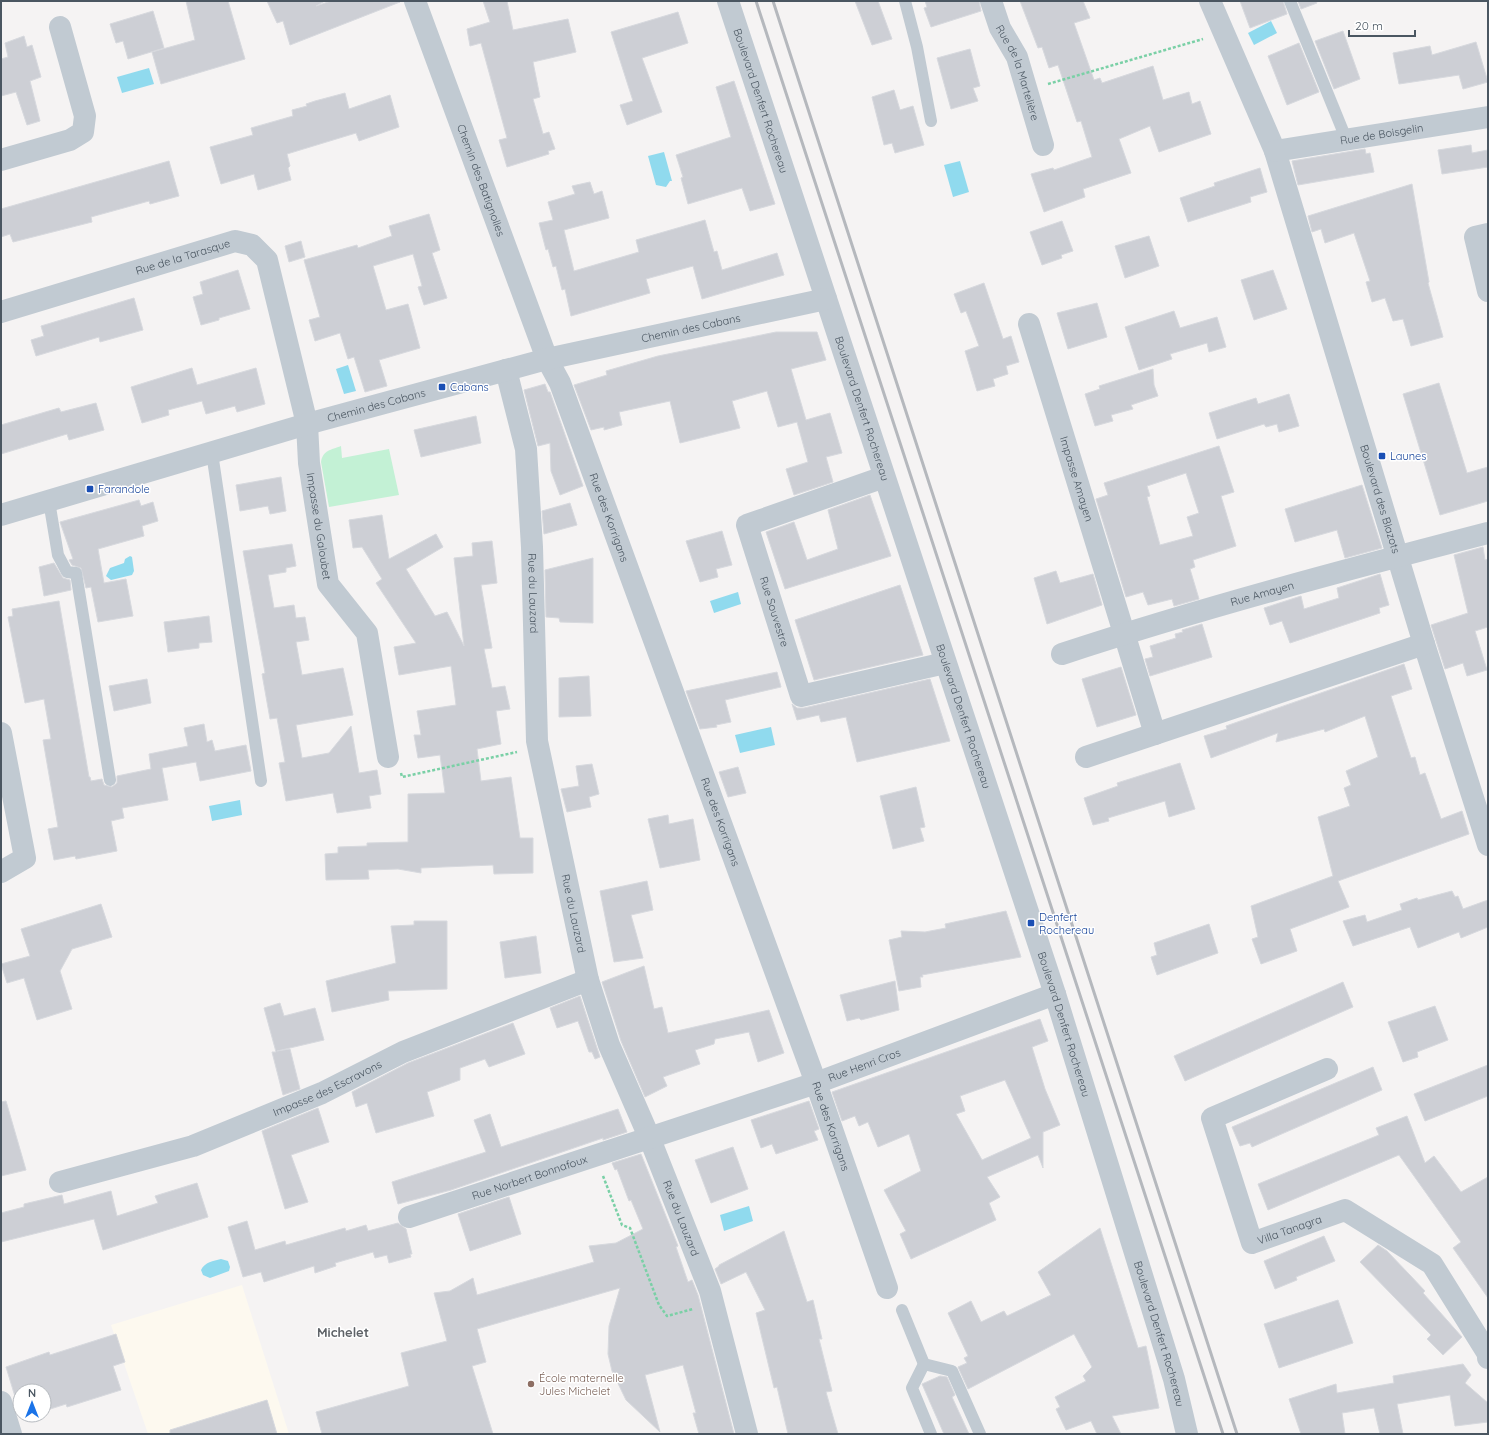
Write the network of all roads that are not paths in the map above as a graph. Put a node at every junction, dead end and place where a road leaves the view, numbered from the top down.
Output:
1 (415, 1) edge
2 (728, 1) edge
3 (905, 1) edge
4 (991, 1) edge
5 (1210, 1) edge
6 (1290, 1) edge
7 (60, 27) dead end
8 (1488, 117) edge
9 (931, 121) dead end
10 (1347, 140) junction
11 (1043, 145) dead end
12 (1275, 152) junction
13 (1, 160) edge
14 (1488, 234) edge
15 (1488, 291) edge
16 (826, 299) junction
17 (1, 312) edge
18 (1029, 324) dead end
19 (547, 359) junction
20 (506, 370) junction
21 (308, 424) junction
22 (212, 453) junction
23 (884, 477) junction
24 (49, 501) junction
25 (1, 515) edge
26 (1488, 533) edge
27 (1398, 556) junction
28 (1125, 633) junction
29 (1424, 644) junction
30 (1062, 654) dead end
31 (945, 663) junction
32 (1, 732) edge
33 (1155, 734) junction
34 (388, 757) road end
35 (1086, 757) dead end
36 (110, 780) dead end
37 (261, 781) dead end
38 (1488, 845) edge
39 (1, 872) edge
40 (588, 980) junction
41 (1055, 994) junction
42 (1327, 1069) dead end
43 (816, 1083) junction
44 (650, 1139) junction
45 (60, 1182) dead end
46 (409, 1217) dead end
47 (887, 1288) dead end
48 (902, 1310) dead end
49 (1488, 1358) edge
50 (924, 1364) junction
51 (1, 1402) edge
52 (11, 1434) edge
53 (747, 1434) edge
54 (931, 1434) edge
55 (980, 1434) edge
56 (1187, 1434) edge

1 - 19 street, Chemin des Batignolles
2 - 16 street, Boulevard Denfert Rochereau
3 - 9 lane
4 - 11 street, Rue de la Martelière
5 - 12 street, Boulevard des Blazots
6 - 10 lane
7 - 13 street
8 - 10 street, Rue de Boisgelin
10 - 12 street, Rue de Boisgelin
12 - 27 street, Boulevard des Blazots
14 - 15 street
16 - 19 street, Chemin des Cabans
16 - 23 street, Boulevard Denfert Rochereau
17 - 21 street, Rue de la Tarasque
18 - 28 street, Impasse Amayen
19 - 20 street, Chemin des Cabans
19 - 43 street, Rue des Korrigans
20 - 21 street, Chemin des Cabans
20 - 40 street, Rue du Lauzard
21 - 22 street, Chemin des Cabans
21 - 34 street, Impasse du Galoubet
22 - 24 street, Chemin des Cabans
22 - 37 lane
23 - 31 street, Boulevard Denfert Rochereau
23 - 31 street, Rue Souvestre
24 - 25 street, Chemin des Cabans
24 - 36 lane
26 - 27 street, Rue Amayen
27 - 28 street, Rue Amayen
27 - 29 street, Boulevard des Blazots
28 - 30 street, Rue Amayen
28 - 33 street
29 - 33 street
29 - 38 street, Boulevard des Blazots
31 - 41 street, Boulevard Denfert Rochereau
32 - 39 street
33 - 35 street
40 - 44 street, Rue du Lauzard
40 - 45 street, Impasse des Escravons
41 - 43 street, Rue Henri Cros
41 - 56 street, Boulevard Denfert Rochereau
42 - 49 street, Villa Tanagra
43 - 44 street, Rue Henri Cros
43 - 47 street, Rue des Korrigans
44 - 46 street, Rue Norbert Bonnafoux
44 - 53 street, Rue du Lauzard
48 - 50 lane
50 - 54 lane
50 - 55 lane
51 - 52 street

